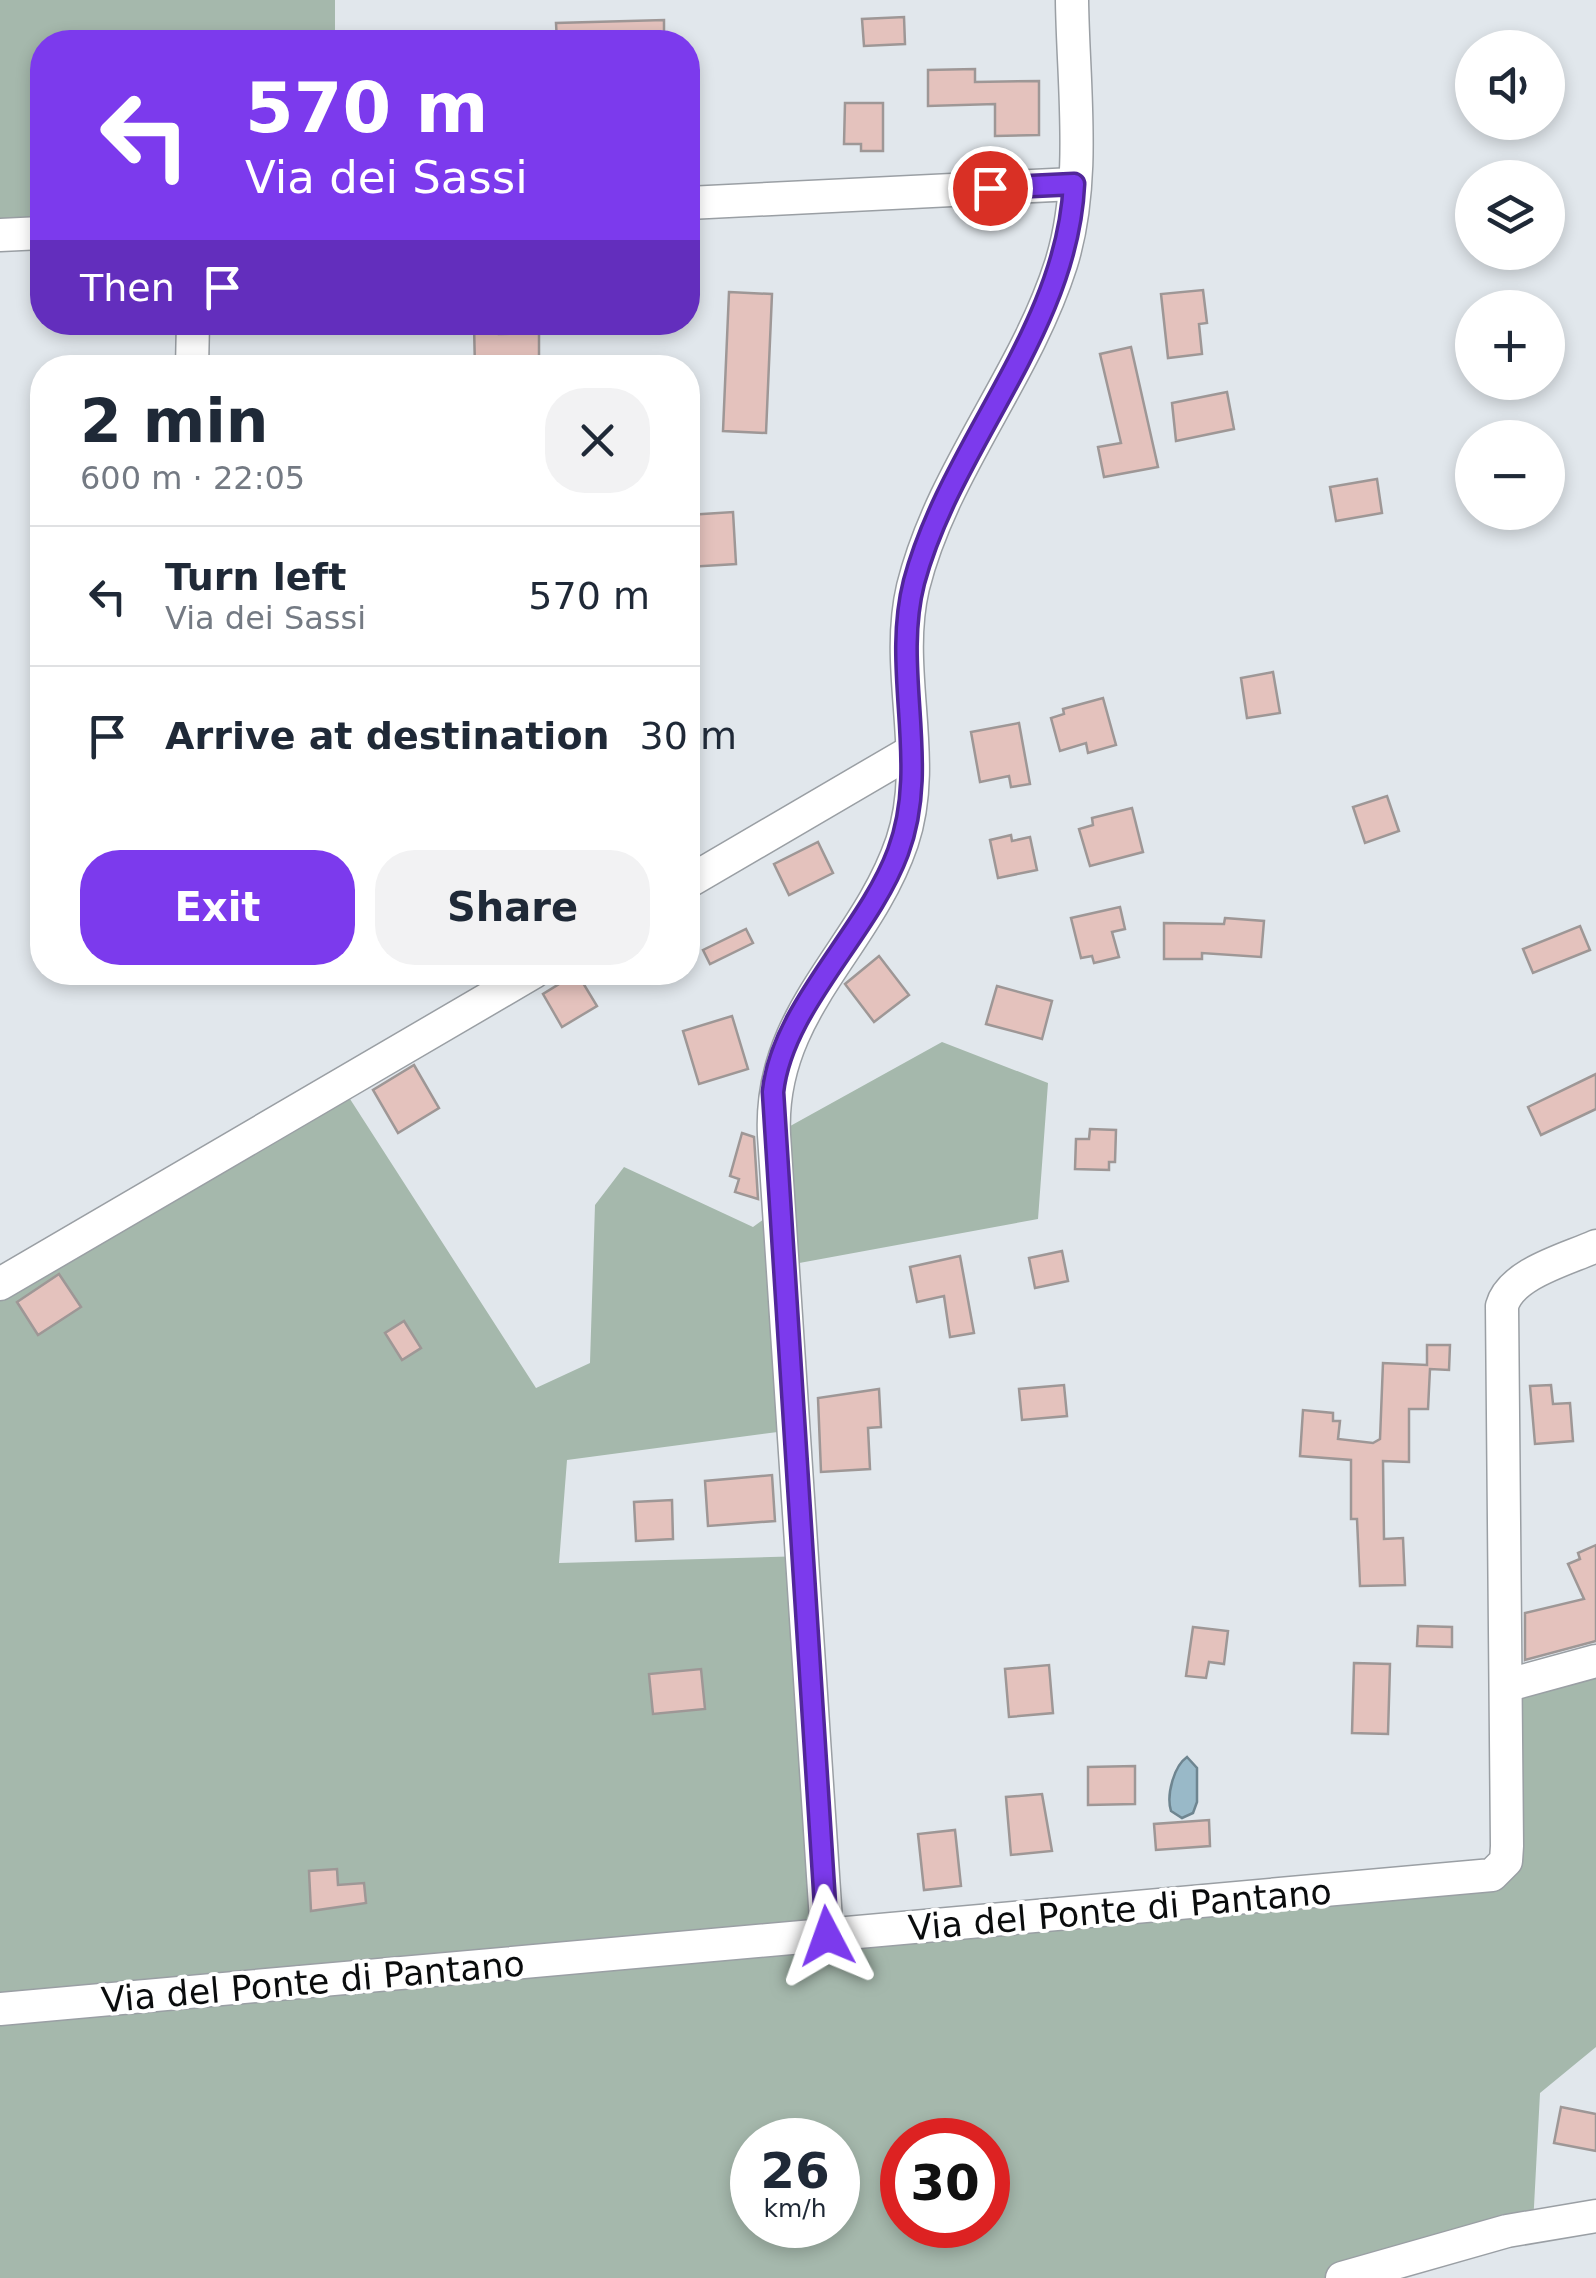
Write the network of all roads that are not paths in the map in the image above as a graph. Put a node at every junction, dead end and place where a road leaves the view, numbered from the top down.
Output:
1 (1072, 0) edge
2 (1074, 184) junction
3 (700, 201) edge
4 (30, 234) edge
5 (0, 235) edge
6 (912, 751) junction
7 (700, 875) edge
8 (512, 985) edge
9 (1596, 1246) edge
10 (0, 1284) edge
11 (1596, 1661) edge
12 (1508, 1685) junction
13 (827, 1936) junction
14 (0, 2010) edge
15 (1596, 2216) edge
16 (1415, 2267) edge
17 (1342, 2278) edge

1 - 2 street
2 - 3 street
2 - 6 street
4 - 5 street
6 - 7 street
6 - 13 street
8 - 10 street
9 - 12 street, Via del Ponte di Pantano
11 - 12 street
12 - 13 street, Via del Ponte di Pantano
13 - 14 street, Via del Ponte di Pantano
15 - 16 street
16 - 17 street

